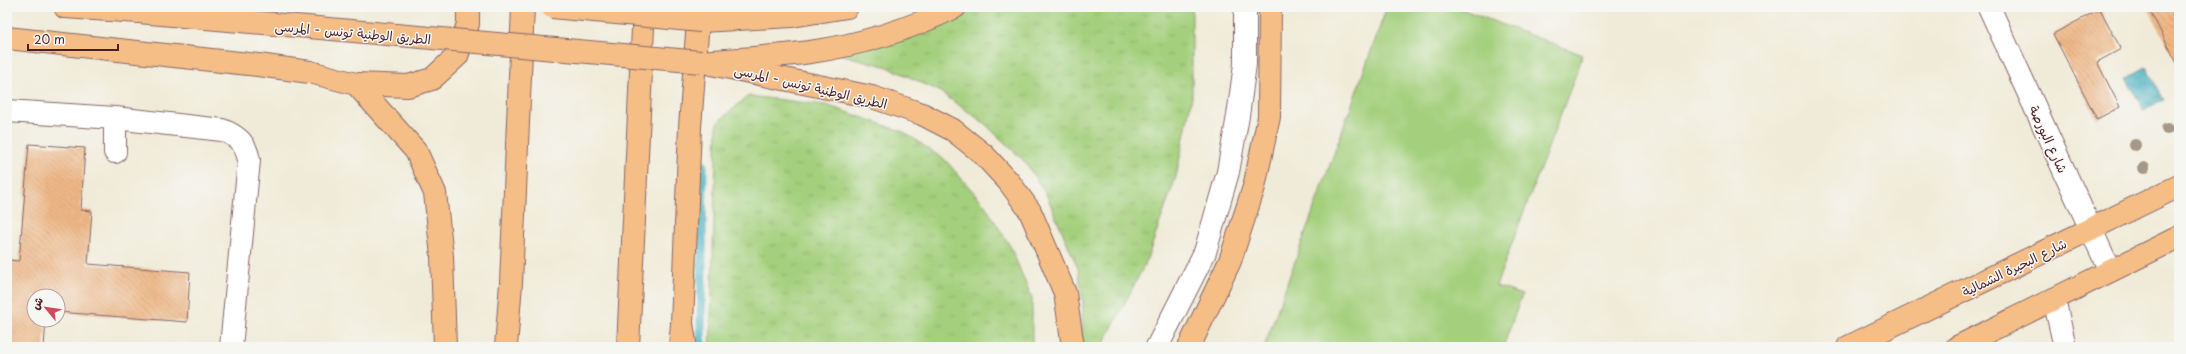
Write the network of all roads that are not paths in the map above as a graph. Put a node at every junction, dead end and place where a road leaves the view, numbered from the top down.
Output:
1 (65, 7) edge
2 (468, 7) edge
3 (523, 7) edge
4 (552, 7) edge
5 (644, 7) edge
6 (699, 7) edge
7 (847, 7) edge
8 (955, 7) edge
9 (1245, 7) edge
10 (1270, 7) edge
11 (1989, 7) edge
12 (7, 38) edge
13 (701, 62) junction
14 (356, 84) junction
15 (7, 111) edge
16 (115, 118) junction
17 (115, 152) dead end
18 (2179, 186) edge
19 (2091, 230) junction
20 (2179, 237) edge
21 (2110, 271) junction
22 (2054, 299) junction
23 (682, 324) junction
24 (231, 347) edge
25 (445, 347) edge
26 (506, 347) edge
27 (628, 347) edge
28 (680, 347) edge
29 (686, 347) edge
30 (1073, 347) edge
31 (1157, 347) edge
32 (1189, 347) edge
33 (1848, 347) edge
34 (1957, 347) edge
35 (2065, 347) edge

1 - 13 main road, الطريق الوطنية تونس - المرسى, bridge
2 - 14 main road
3 - 26 main road
4 - 7 main road, bridge
5 - 27 main road
6 - 23 main road
8 - 13 main road
9 - 31 street
10 - 32 main road
11 - 19 street, شارع البورصة
12 - 14 main road
13 - 30 main road, الطريق الوطنية تونس - المرسى
14 - 25 main road
15 - 16 street
16 - 17 street
16 - 24 street
18 - 19 main road, شارع البحيرة الشمالية
19 - 21 street, شارع البورصة
19 - 33 main road, شارع البحيرة الشمالية
20 - 21 main road
21 - 22 main road
22 - 34 main road
22 - 35 street
23 - 28 main road
23 - 29 main road

